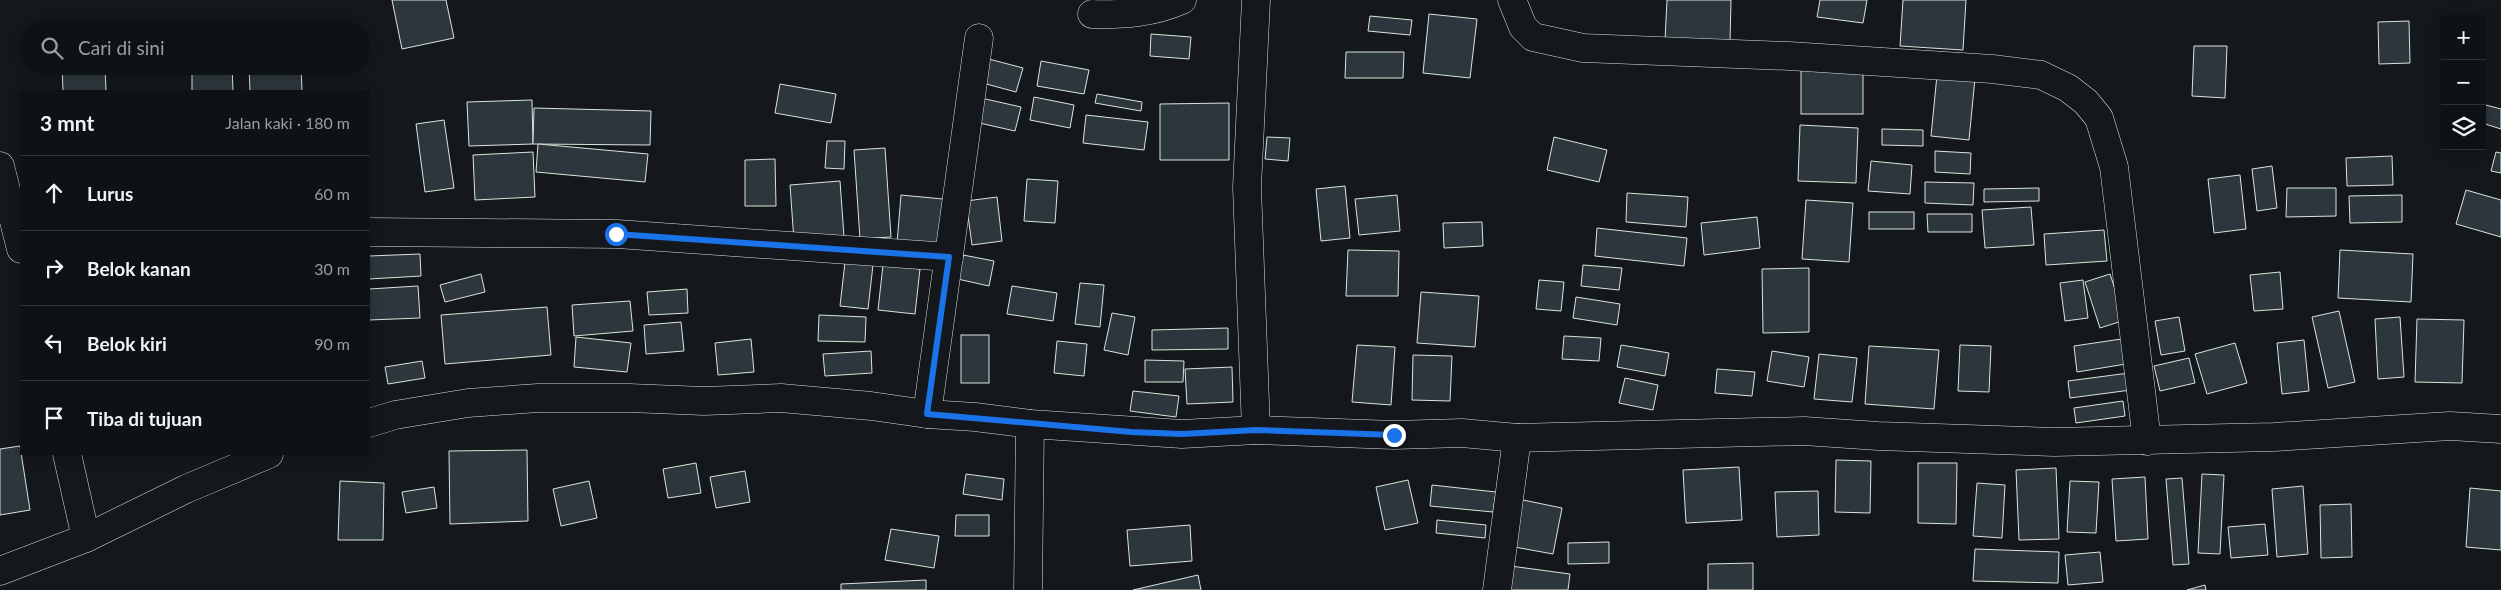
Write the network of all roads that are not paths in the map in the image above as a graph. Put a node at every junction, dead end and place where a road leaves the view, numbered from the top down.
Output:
1 (1182, 0) edge
2 (1256, 0) edge
3 (1512, 0) edge
4 (1092, 14) dead end
5 (979, 38) dead end
6 (0, 166) edge
7 (370, 232) edge
8 (20, 246) edge
9 (949, 257) junction
10 (927, 414) junction
11 (370, 423) edge
12 (1030, 424) junction
13 (2501, 429) edge
14 (1256, 430) junction
15 (1517, 438) junction
16 (2147, 441) junction
17 (67, 455) edge
18 (267, 455) edge
19 (86, 538) junction
20 (0, 571) edge
21 (1028, 590) edge
22 (1497, 590) edge

1 - 4 street
2 - 14 street
3 - 16 street
5 - 9 street
6 - 8 street
7 - 9 street
9 - 10 street
10 - 11 street
10 - 12 street
12 - 14 street
12 - 21 street
13 - 16 street
14 - 15 street
15 - 16 street
15 - 22 street
17 - 19 street
18 - 19 street
19 - 20 street

